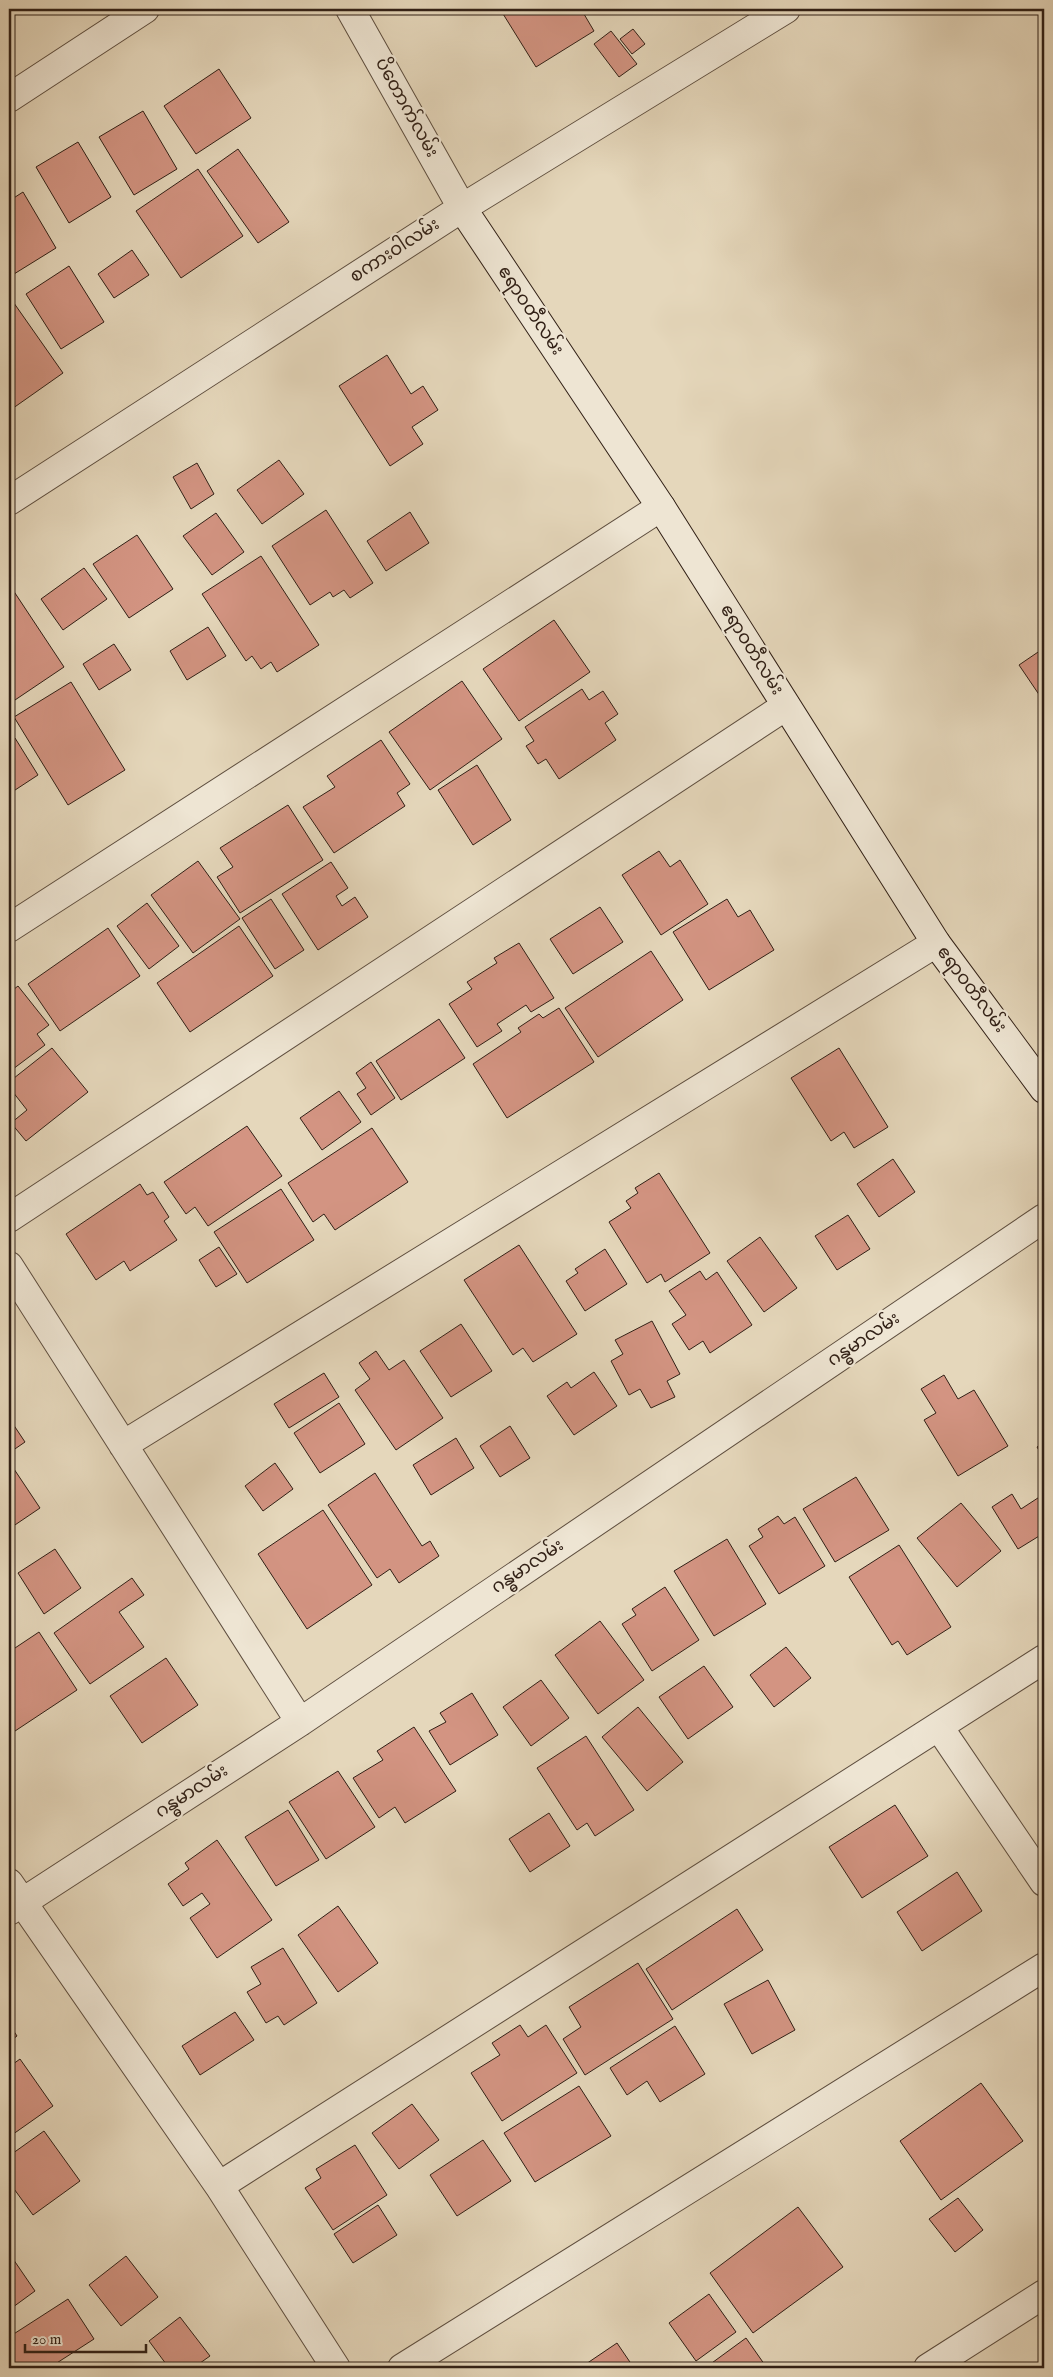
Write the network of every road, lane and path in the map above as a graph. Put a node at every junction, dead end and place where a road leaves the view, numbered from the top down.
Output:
1 (145, 9) edge
2 (350, 9) edge
3 (786, 9) edge
4 (9, 98) edge
5 (462, 208) junction
6 (9, 502) edge
7 (661, 507) junction
8 (786, 706) junction
9 (9, 928) edge
10 (936, 943) junction
11 (1044, 1090) edge
12 (9, 1218) edge
13 (1044, 1218) edge
14 (9, 1266) edge
15 (123, 1445) junction
16 (1044, 1659) edge
17 (300, 1722) junction
18 (939, 1727) junction
19 (1044, 1882) edge
20 (13, 1899) edge
21 (1044, 1967) edge
22 (219, 2186) junction
23 (1044, 2294) edge
24 (336, 2368) edge
25 (402, 2368) edge
26 (928, 2368) edge

1 - 4 street
2 - 5 street, ပိတောက်လမ်း
3 - 5 street, စကားဝါလမ်း
5 - 6 street, စကားဝါလမ်း
5 - 7 street, ဧရာဝတီလမ်း
7 - 8 street, ဧရာဝတီလမ်း
7 - 9 street
8 - 10 street, ဧရာဝတီလမ်း
8 - 12 street
10 - 11 street, ဧရာဝတီလမ်း
10 - 15 street
13 - 17 street, ဂန္ဓမာလမ်း
14 - 15 street
15 - 17 street
16 - 18 street
17 - 20 street, ဂန္ဓမာလမ်း
18 - 19 street
18 - 22 street
20 - 22 street
21 - 25 street
22 - 24 street
23 - 26 street

